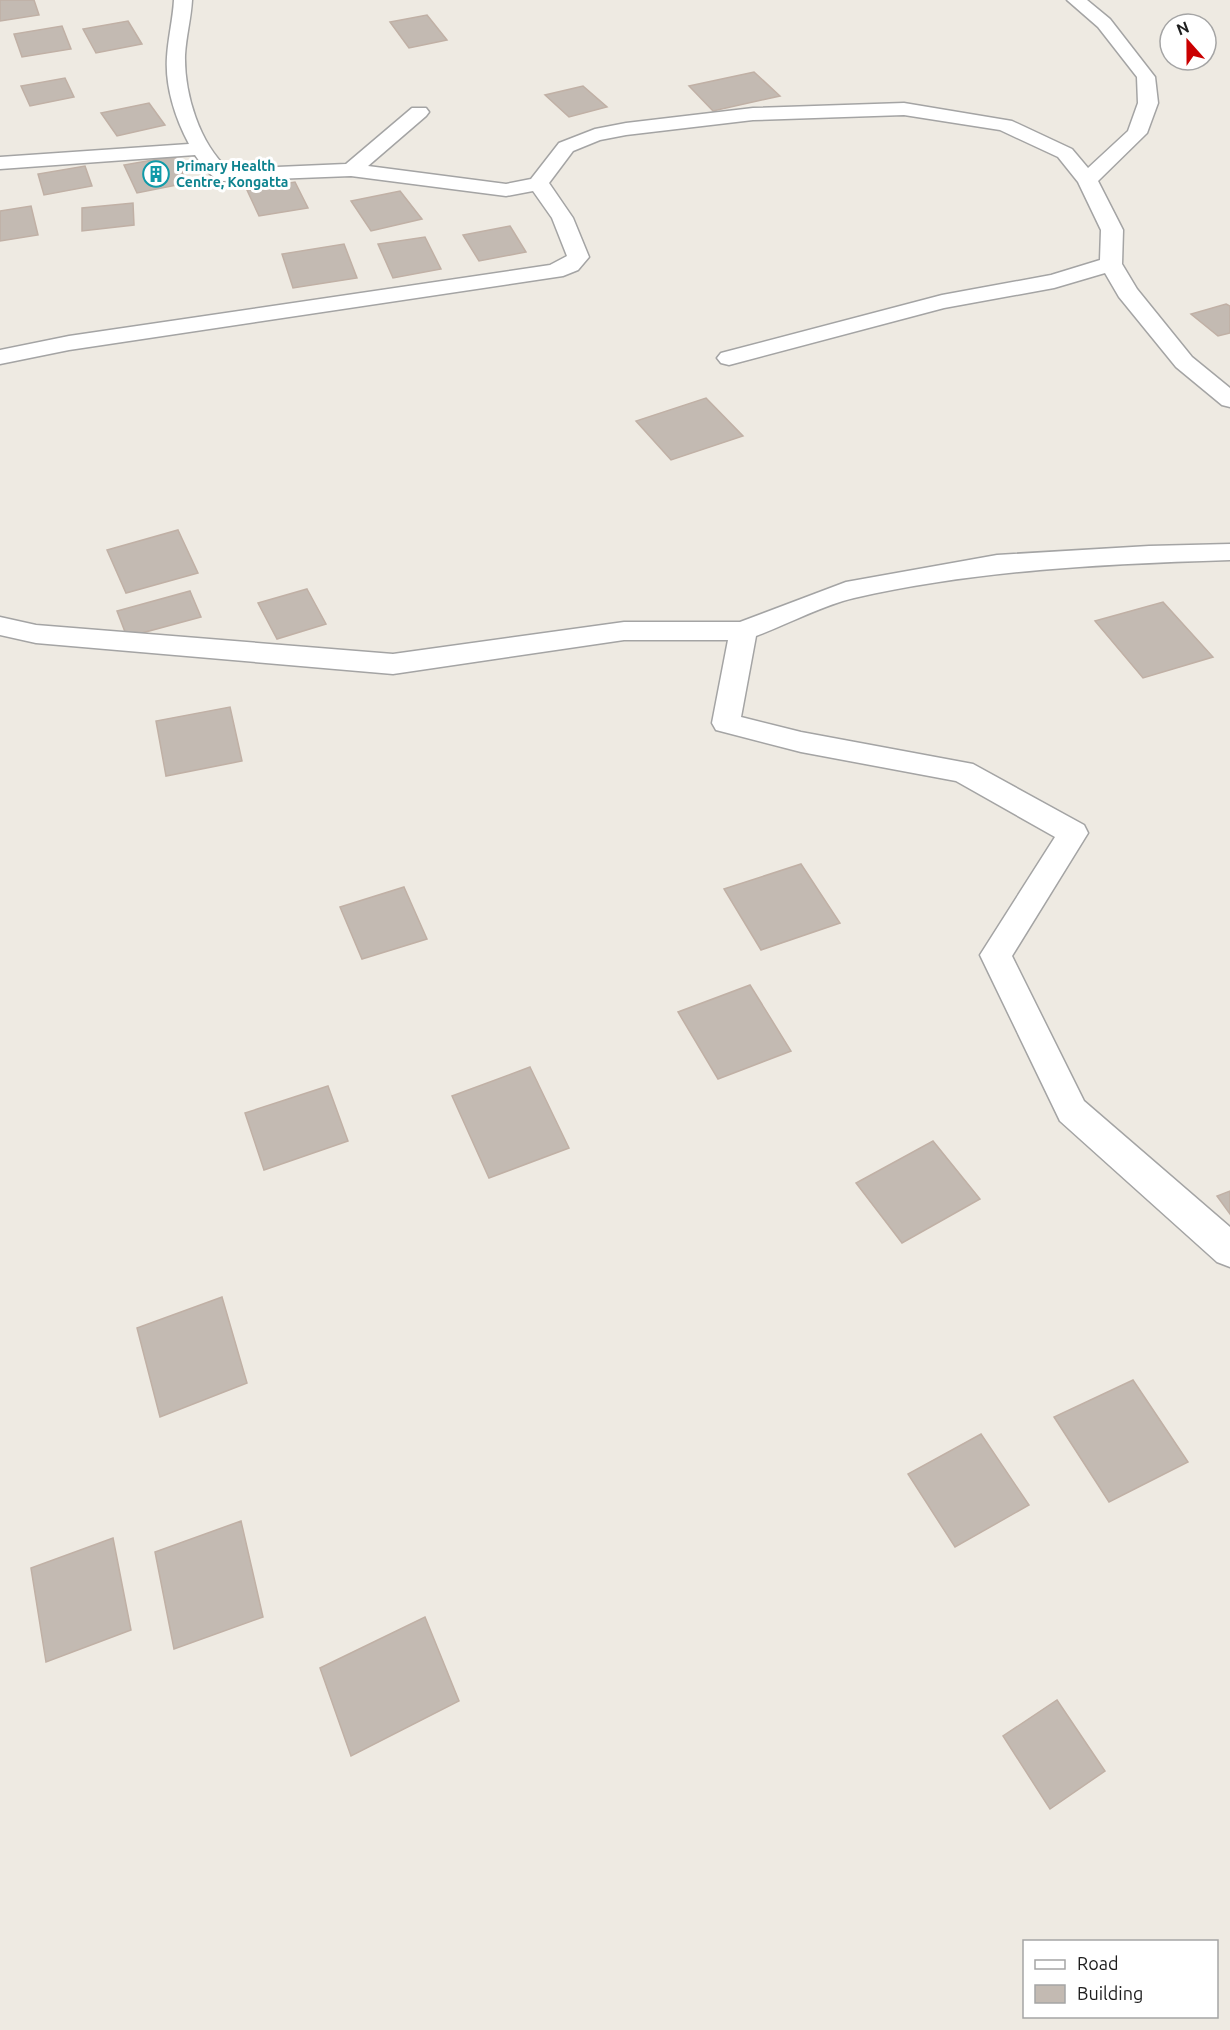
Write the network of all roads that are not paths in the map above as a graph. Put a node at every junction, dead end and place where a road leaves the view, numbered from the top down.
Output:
1 (183, 0) edge
2 (1076, 0) edge
3 (419, 112) dead end
4 (200, 149) junction
5 (0, 163) edge
6 (351, 170) junction
7 (1087, 180) junction
8 (538, 184) junction
9 (1111, 264) junction
10 (0, 357) edge
11 (729, 358) dead end
12 (1230, 400) edge
13 (1230, 552) edge
14 (0, 626) edge
15 (743, 631) junction
16 (1230, 1250) edge

1 - 4 street
2 - 7 street
3 - 6 street
4 - 5 street
4 - 6 street
6 - 8 street
7 - 8 street
7 - 9 street
8 - 10 street
9 - 11 street
9 - 12 street
13 - 15 street
14 - 15 street
15 - 16 street

